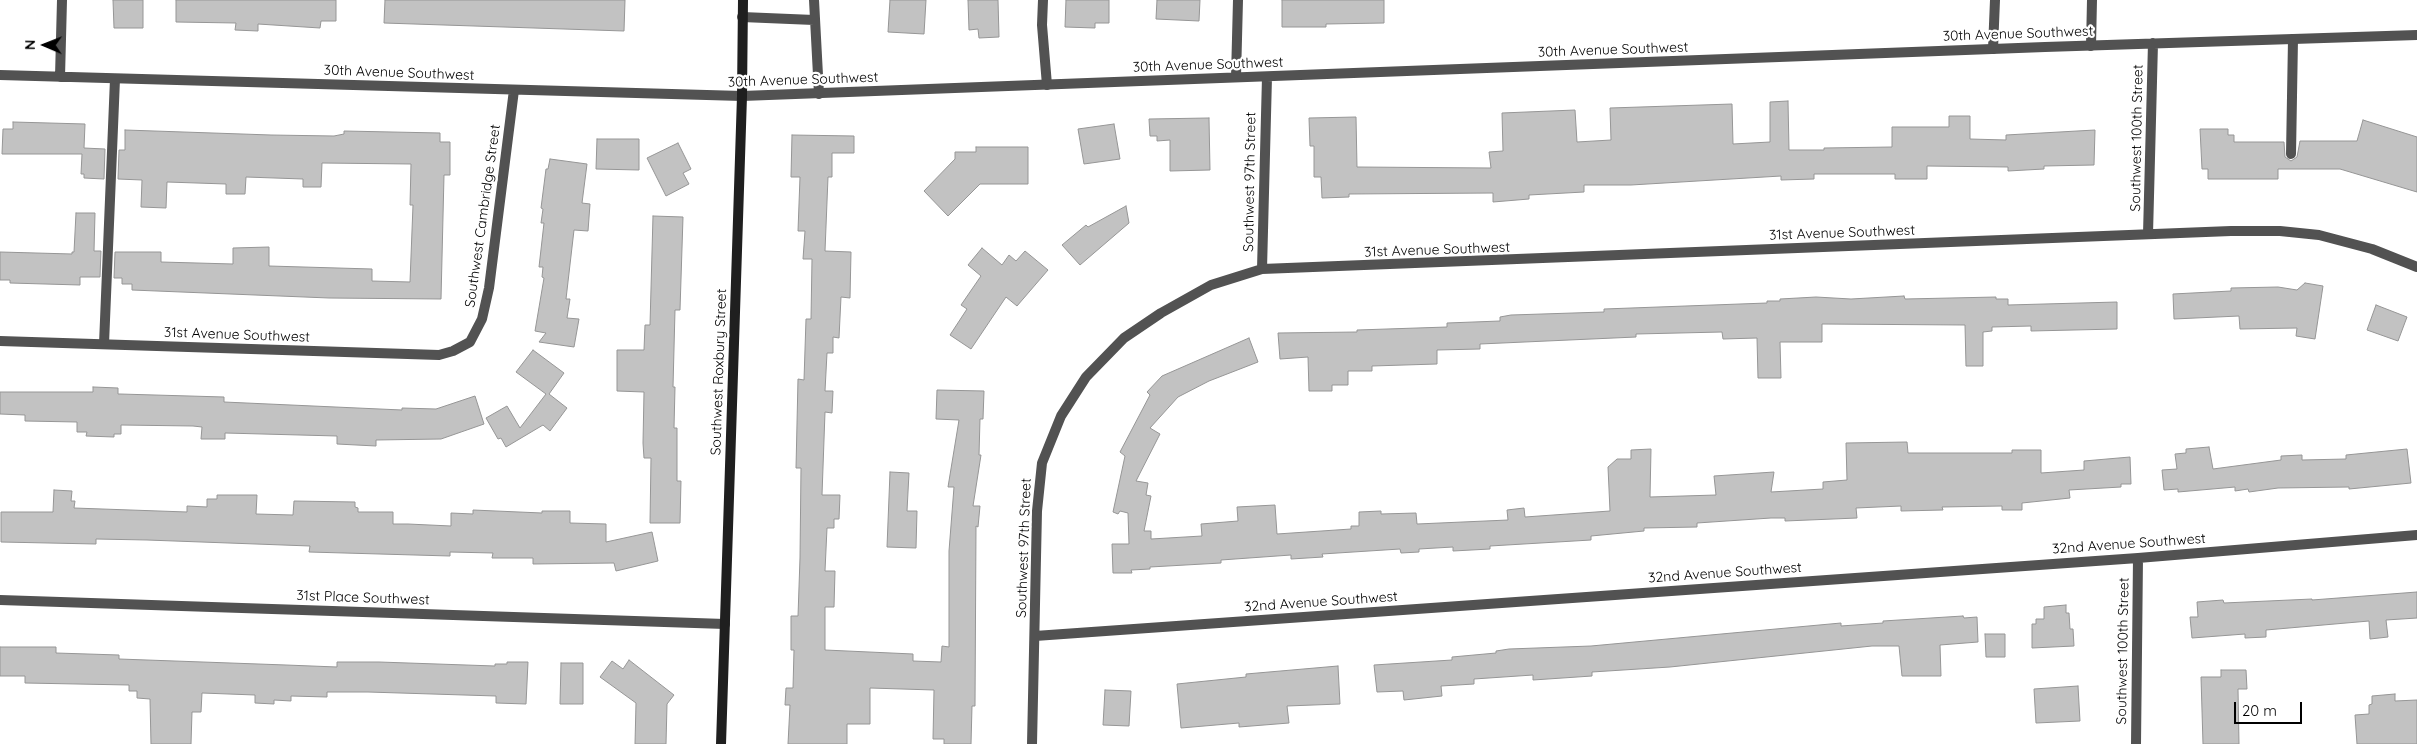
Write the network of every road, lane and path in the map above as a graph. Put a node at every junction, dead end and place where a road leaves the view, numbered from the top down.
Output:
1 (62, 0) edge
2 (743, 0) edge
3 (814, 0) edge
4 (1043, 0) edge
5 (1238, 0) edge
6 (1995, 0) edge
7 (2092, 0) edge
8 (742, 17) junction
9 (814, 20) junction
10 (2417, 35) edge
11 (2293, 39) junction
12 (2153, 43) junction
13 (2091, 46) junction
14 (1993, 49) junction
15 (0, 75) edge
16 (60, 77) junction
17 (1236, 77) junction
18 (1267, 77) junction
19 (114, 78) junction
20 (1047, 84) junction
21 (514, 90) junction
22 (819, 94) junction
23 (742, 96) junction
24 (2291, 154) dead end
25 (2148, 234) junction
26 (2417, 267) edge
27 (1262, 269) junction
28 (0, 341) edge
29 (470, 342) joint
30 (104, 344) junction
31 (2417, 535) edge
32 (2138, 558) junction
33 (0, 600) edge
34 (725, 624) junction
35 (1035, 636) junction
36 (721, 744) edge
37 (1032, 744) edge
38 (2136, 744) edge

1 - 16 street
2 - 8 main road, Southwest Roxbury Street
3 - 9 street
4 - 20 street
5 - 17 street
6 - 14 street
7 - 13 street
8 - 9 street
8 - 23 main road, Southwest Roxbury Street
9 - 22 street
10 - 11 street, 30th Avenue Southwest
11 - 12 street, 30th Avenue Southwest
11 - 24 street
12 - 13 street, 30th Avenue Southwest
12 - 25 street, Southwest 100th Street
13 - 14 street, 30th Avenue Southwest
14 - 18 street, 30th Avenue Southwest
15 - 16 street, 30th Avenue Southwest
16 - 19 street, 30th Avenue Southwest
17 - 18 street, 30th Avenue Southwest
17 - 20 street, 30th Avenue Southwest
18 - 27 street, Southwest 97th Street
19 - 21 street, 30th Avenue Southwest
19 - 30 street
20 - 22 street, 30th Avenue Southwest
21 - 23 street, 30th Avenue Southwest
21 - 29 street, Southwest Cambridge Street
22 - 23 street, 30th Avenue Southwest
23 - 34 main road, Southwest Roxbury Street
25 - 26 street, 31st Avenue Southwest
25 - 27 street, 31st Avenue Southwest
27 - 35 street, Southwest 97th Street
28 - 30 street, 31st Avenue Southwest
29 - 30 street, 31st Avenue Southwest
31 - 32 street, 32nd Avenue Southwest
32 - 35 street, 32nd Avenue Southwest
32 - 38 street, Southwest 100th Street
33 - 34 street, 31st Place Southwest
34 - 36 main road, Southwest Roxbury Street
35 - 37 street, Southwest 97th Street

